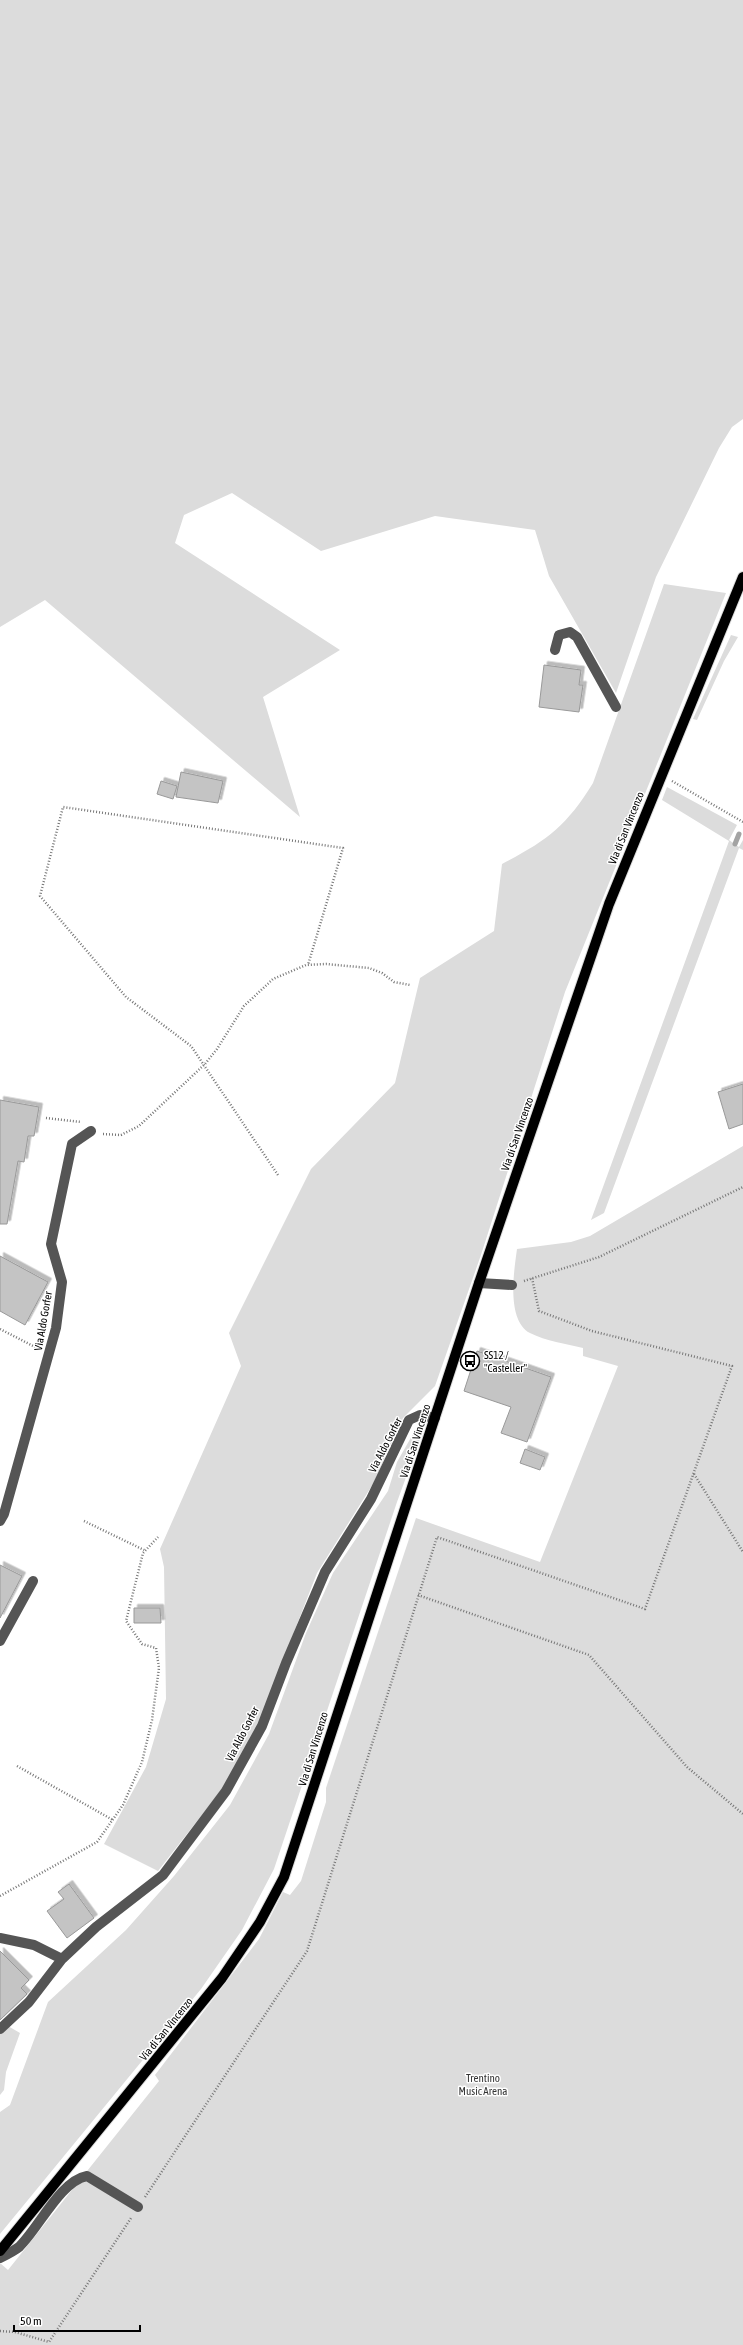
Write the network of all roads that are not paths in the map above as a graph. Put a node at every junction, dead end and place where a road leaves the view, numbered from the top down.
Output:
1 (743, 577) edge
2 (555, 650) dead end
3 (616, 707) dead end
4 (91, 1131) road end
5 (479, 1284) junction
6 (512, 1285) road end
7 (435, 1418) junction
8 (0, 1521) edge
9 (33, 1581) dead end
10 (0, 1641) edge
11 (0, 1938) edge
12 (62, 1959) junction
13 (0, 2029) edge
14 (138, 2208) road end
15 (0, 2251) edge
16 (0, 2258) edge

1 - 5 main road, Via di San Vincenzo
2 - 3 street
4 - 8 street, Via Aldo Gorfer
5 - 6 street
5 - 7 main road, Via di San Vincenzo
7 - 12 street, Via Aldo Gorfer
7 - 15 main road, Via di San Vincenzo
9 - 10 street
11 - 12 street
12 - 13 street, Via Aldo Gorfer
14 - 16 street

